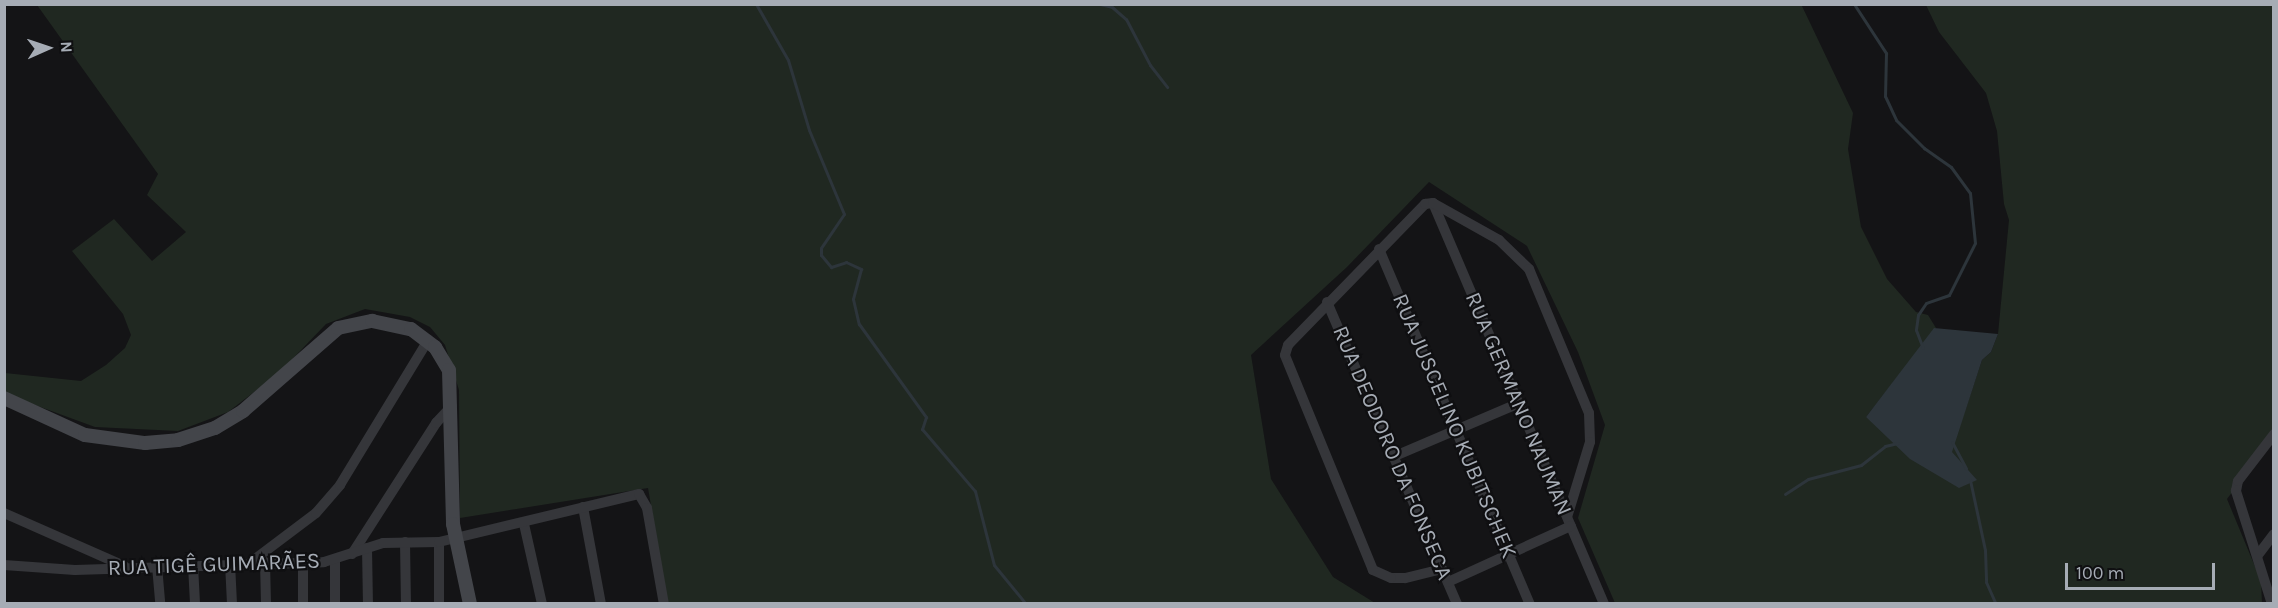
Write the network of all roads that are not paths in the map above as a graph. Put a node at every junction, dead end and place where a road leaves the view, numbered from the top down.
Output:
1 (1433, 203) junction
2 (1379, 249) junction
3 (1327, 303) junction
4 (428, 340) junction
5 (4, 398) edge
6 (1517, 404) junction
7 (453, 406) junction
8 (1456, 430) junction
9 (2274, 434) edge
10 (1395, 456) junction
11 (583, 507) junction
12 (4, 513) edge
13 (1569, 521) junction
14 (524, 524) junction
15 (2274, 534) edge
16 (455, 538) junction
17 (405, 542) junction
18 (439, 542) junction
19 (367, 548) junction
20 (352, 555) junction
21 (2258, 555) junction
22 (1509, 556) junction
23 (334, 560) junction
24 (250, 562) junction
25 (266, 562) junction
26 (303, 562) junction
27 (230, 563) junction
28 (4, 565) edge
29 (193, 565) junction
30 (157, 566) junction
31 (127, 567) junction
32 (1442, 569) junction
33 (1448, 582) junction
34 (160, 603) edge
35 (195, 603) edge
36 (232, 603) edge
37 (266, 603) edge
38 (303, 603) edge
39 (335, 603) edge
40 (368, 603) edge
41 (406, 603) edge
42 (439, 603) edge
43 (470, 603) edge
44 (542, 603) edge
45 (602, 603) edge
46 (664, 603) edge
47 (1457, 603) edge
48 (1530, 603) edge
49 (1604, 603) edge
50 (2272, 603) edge

1 - 2 street
1 - 6 street, RUA GERMANO NAUMAN
1 - 13 street
2 - 3 street
2 - 8 street, RUA JUSCELINO KUBITSCHEK
3 - 10 street, RUA DEODORO DA FONSECA
3 - 32 street
4 - 5 street
4 - 7 street
4 - 24 street
6 - 8 street
6 - 13 street, RUA GERMANO NAUMAN
7 - 16 street
7 - 20 street
8 - 10 street
8 - 22 street, RUA JUSCELINO KUBITSCHEK
9 - 21 street
10 - 32 street, RUA DEODORO DA FONSECA
11 - 14 street, RUA TIGÊ GUIMARÃES
11 - 45 street
11 - 46 street, RUA TIGÊ GUIMARÃES
12 - 31 street
13 - 22 street
13 - 49 street, RUA GERMANO NAUMAN
14 - 16 street, RUA TIGÊ GUIMARÃES
14 - 44 street
15 - 21 street
16 - 18 street, RUA TIGÊ GUIMARÃES
16 - 43 street
17 - 18 street, RUA TIGÊ GUIMARÃES
17 - 19 street, RUA TIGÊ GUIMARÃES
17 - 41 street
18 - 42 street
19 - 20 street, RUA TIGÊ GUIMARÃES
19 - 40 street
20 - 23 street, RUA TIGÊ GUIMARÃES
21 - 50 street
22 - 33 street
22 - 48 street, RUA JUSCELINO KUBITSCHEK
23 - 26 street, RUA TIGÊ GUIMARÃES
23 - 39 street
24 - 25 street, RUA TIGÊ GUIMARÃES
24 - 27 street, RUA TIGÊ GUIMARÃES
25 - 26 street, RUA TIGÊ GUIMARÃES
25 - 37 street
26 - 38 street
27 - 29 street, RUA TIGÊ GUIMARÃES
27 - 36 street
28 - 31 street, RUA TIGÊ GUIMARÃES
29 - 30 street, RUA TIGÊ GUIMARÃES
29 - 35 street
30 - 31 street, RUA TIGÊ GUIMARÃES
30 - 34 street
32 - 33 street, RUA DEODORO DA FONSECA
33 - 47 street, RUA DEODORO DA FONSECA

